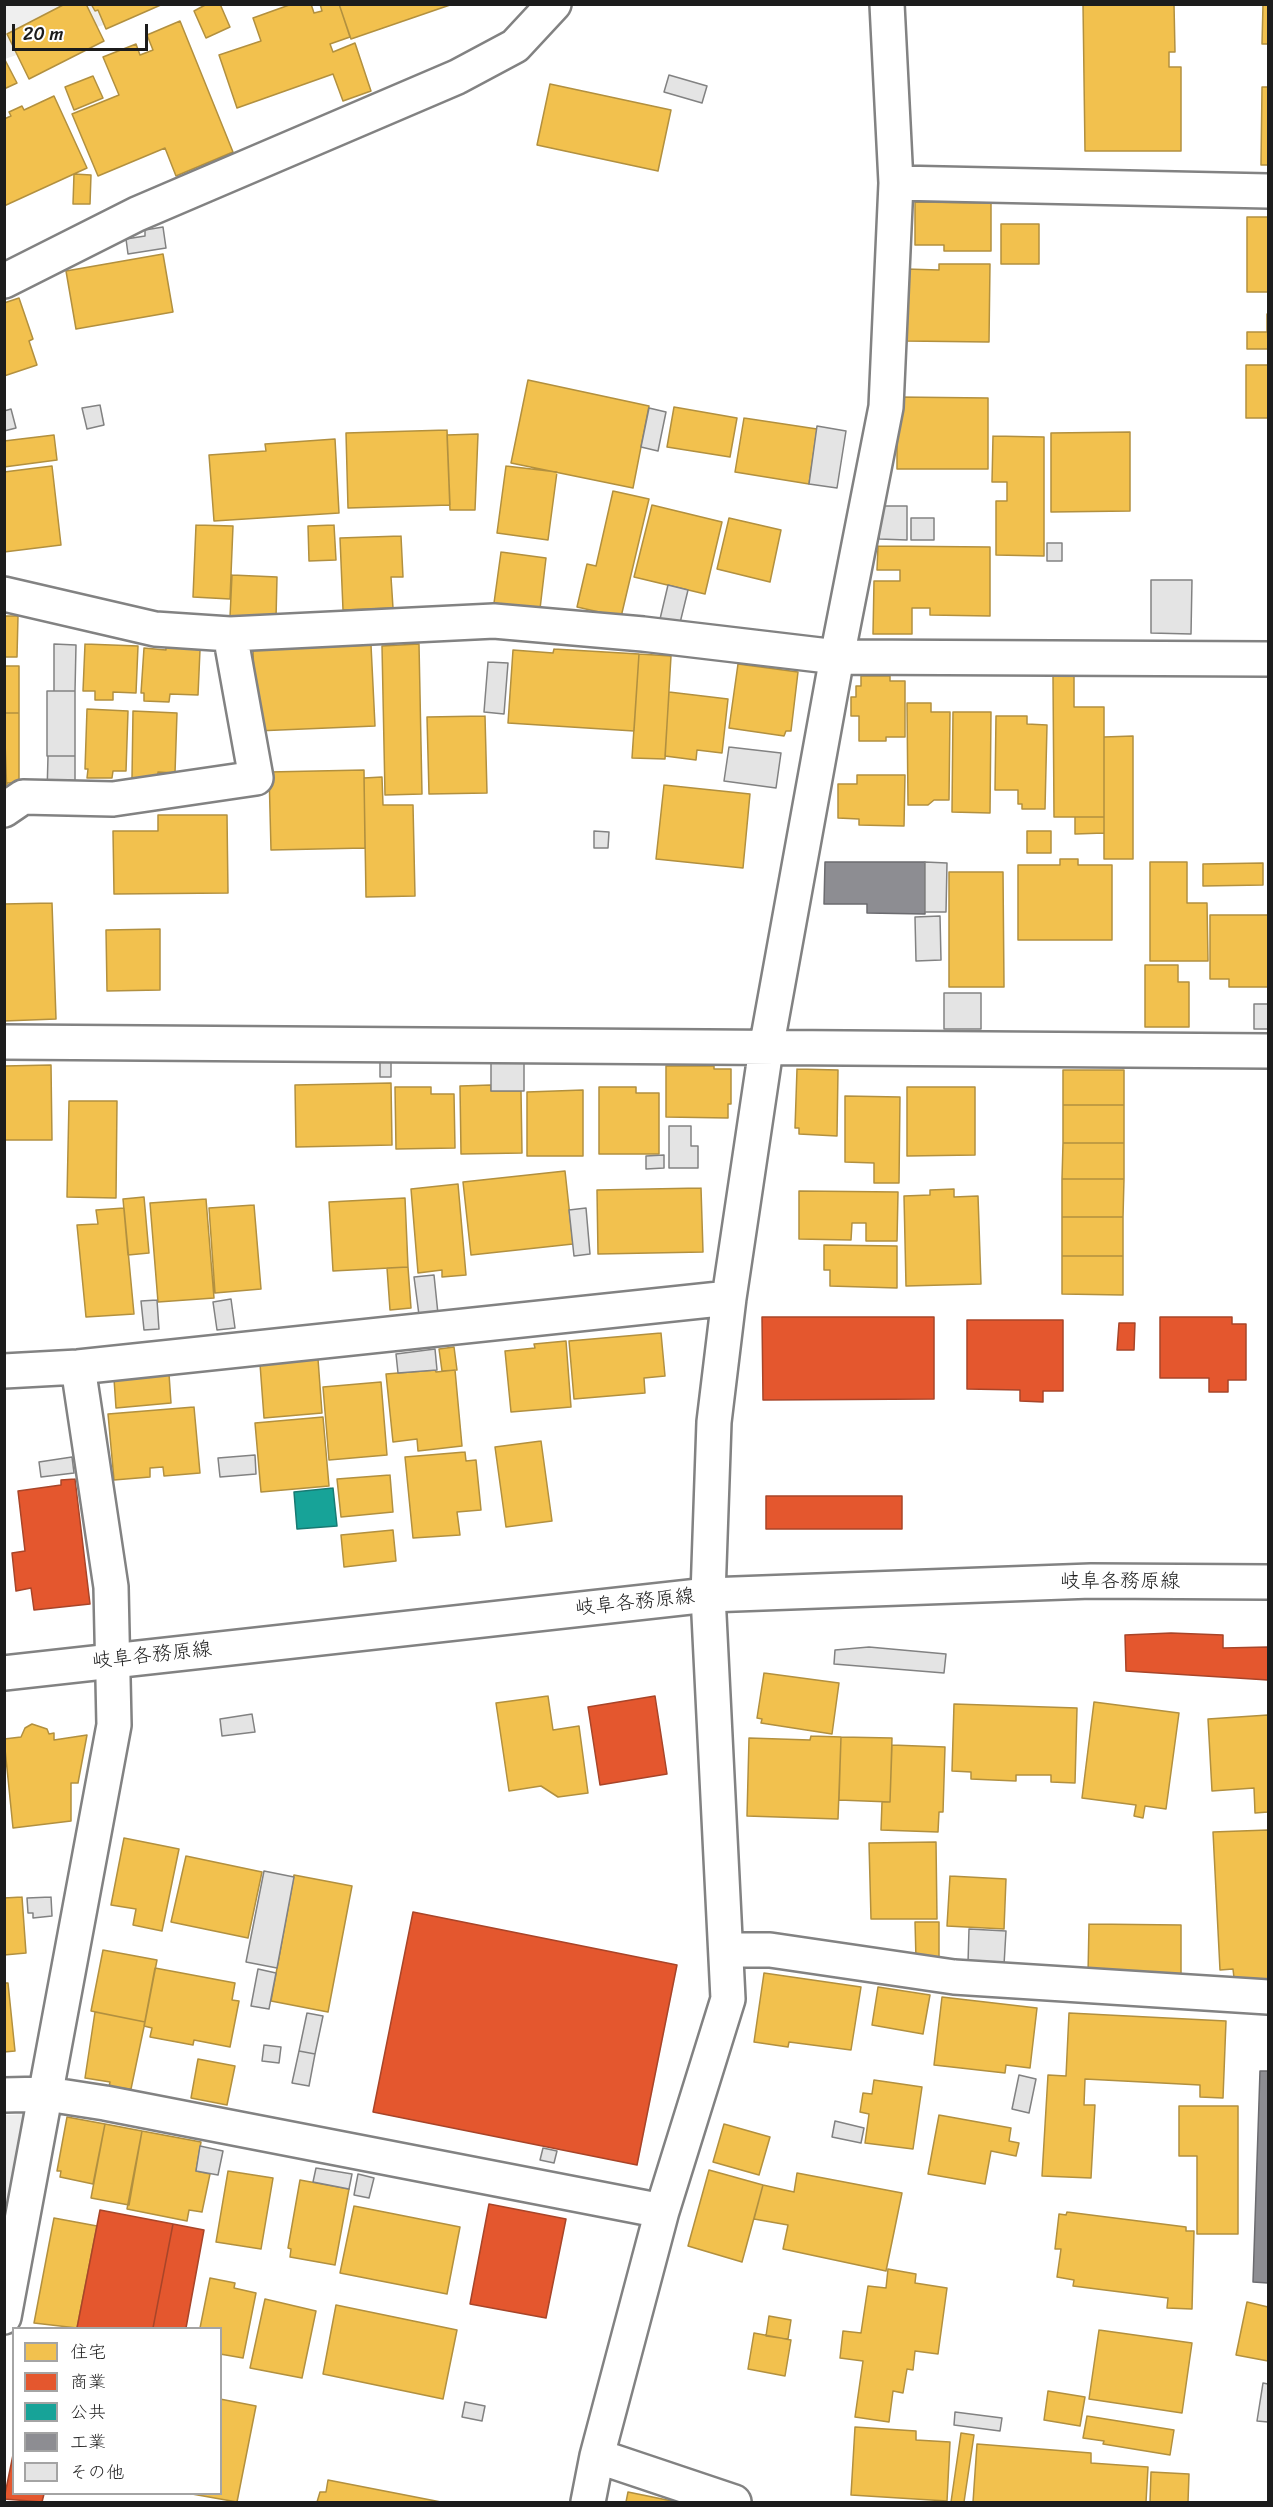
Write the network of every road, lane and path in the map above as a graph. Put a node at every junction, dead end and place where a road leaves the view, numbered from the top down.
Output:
1 (554, 4) edge
2 (887, 4) edge
3 (896, 183) junction
4 (1269, 191) edge
5 (4, 281) edge
6 (4, 594) edge
7 (230, 634) junction
8 (837, 657) junction
9 (1269, 659) edge
10 (4, 810) edge
11 (4, 1042) edge
12 (766, 1049) junction
13 (1269, 1051) edge
14 (729, 1299) junction
15 (78, 1367) junction
16 (4, 1371) edge
17 (1269, 1582) edge
18 (708, 1594) junction
19 (114, 1660) junction
20 (4, 1673) edge
21 (726, 1950) junction
22 (1269, 1997) edge
23 (47, 2094) junction
24 (4, 2096) edge
25 (662, 2211) junction
26 (4, 2317) edge
27 (597, 2456) junction
28 (588, 2502) edge
29 (734, 2502) edge

1 - 5 street
2 - 3 street
3 - 4 street
3 - 8 street
6 - 7 street
7 - 8 street
7 - 10 street
8 - 9 street
8 - 12 street
11 - 12 street
12 - 13 street
12 - 14 street
14 - 15 street
14 - 18 street
15 - 16 street
15 - 19 street
17 - 18 street, 岐阜各務原線
18 - 19 street, 岐阜各務原線
18 - 21 street
19 - 20 street, 岐阜各務原線
19 - 23 street
21 - 22 street
21 - 25 street
23 - 24 street
23 - 25 street
23 - 26 street
25 - 27 street
27 - 28 street
27 - 29 street

